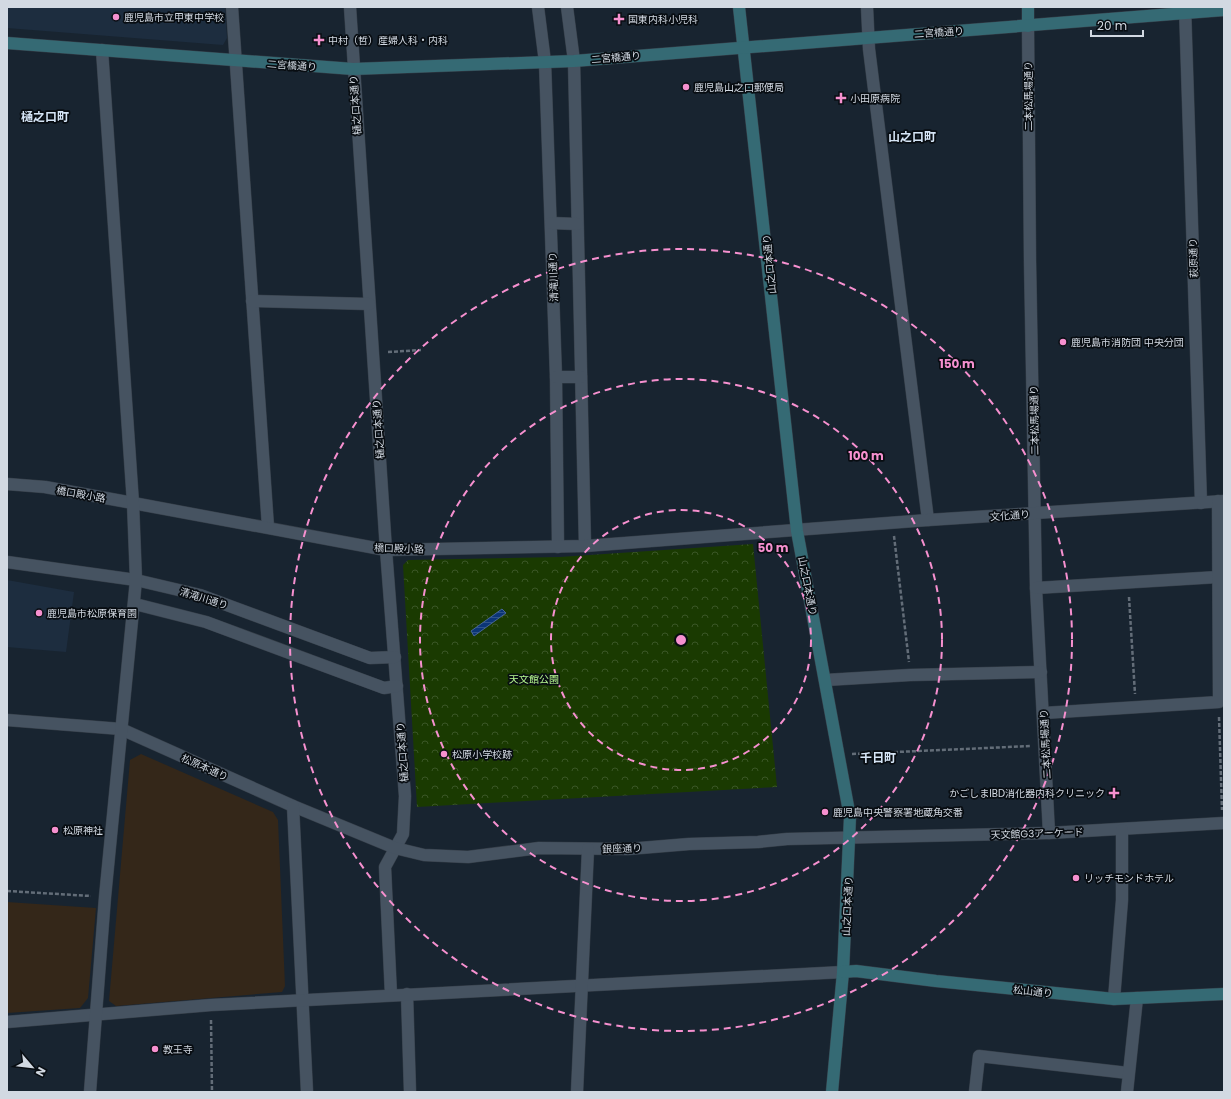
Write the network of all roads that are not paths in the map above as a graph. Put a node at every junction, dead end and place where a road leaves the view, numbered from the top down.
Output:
1 (232, 7) edge
2 (350, 7) edge
3 (538, 7) edge
4 (567, 7) edge
5 (739, 7) edge
6 (867, 7) edge
7 (1028, 7) edge
8 (1185, 10) edge
9 (1224, 10) edge
10 (1028, 26) junction
11 (869, 37) junction
12 (7, 43) edge
13 (744, 47) junction
14 (102, 50) junction
15 (236, 61) junction
16 (574, 61) junction
17 (546, 62) junction
18 (353, 70) junction
19 (551, 223) junction
20 (577, 224) junction
21 (252, 301) junction
22 (369, 304) junction
23 (556, 377) junction
24 (581, 377) junction
25 (7, 484) edge
26 (1221, 501) edge
27 (133, 503) junction
28 (1201, 503) junction
29 (1036, 513) junction
30 (928, 520) junction
31 (268, 527) junction
32 (797, 531) junction
33 (585, 546) junction
34 (558, 547) junction
35 (386, 550) junction
36 (7, 562) edge
37 (1218, 577) junction
38 (136, 580) junction
39 (1036, 588) junction
40 (135, 604) junction
41 (395, 657) junction
42 (1041, 672) junction
43 (826, 680) junction
44 (397, 686) junction
45 (1044, 714) junction
46 (7, 720) edge
47 (120, 729) junction
48 (294, 806) junction
49 (1223, 823) edge
50 (1122, 830) junction
51 (1049, 833) junction
52 (850, 837) junction
53 (395, 848) junction
54 (588, 849) junction
55 (843, 972) junction
56 (581, 985) junction
57 (408, 994) junction
58 (1224, 994) edge
59 (391, 995) junction
60 (1137, 998) junction
61 (1114, 999) junction
62 (302, 1000) junction
63 (95, 1015) junction
64 (7, 1022) edge
65 (1128, 1073) junction
66 (90, 1092) edge
67 (307, 1092) edge
68 (410, 1092) edge
69 (576, 1092) edge
70 (832, 1092) edge
71 (975, 1092) edge
72 (1127, 1092) edge

1 - 15 street
2 - 18 street, 樋之口本通り
3 - 17 street, 清滝川通り
4 - 16 street
5 - 13 street, 山之口本通り
6 - 11 street
7 - 10 street, 二本松馬場通り
8 - 9 street, 二宮橋通り
8 - 10 street, 二宮橋通り
8 - 28 street, 萩原通り
10 - 11 street, 二宮橋通り
10 - 29 street, 二本松馬場通り
11 - 13 street, 二宮橋通り
11 - 30 street
12 - 14 street, 二宮橋通り
13 - 16 street, 二宮橋通り
13 - 32 street, 山之口本通り
14 - 15 street, 二宮橋通り
14 - 27 street
15 - 18 street, 二宮橋通り
15 - 21 street
16 - 17 street, 二宮橋通り
16 - 20 street
17 - 18 street, 二宮橋通り
17 - 19 street, 清滝川通り
18 - 22 street, 樋之口本通り
19 - 20 street
19 - 23 street, 清滝川通り
20 - 24 street
21 - 22 street
21 - 31 street
22 - 35 street, 樋之口本通り
23 - 24 street
23 - 34 street, 清滝川通り
24 - 33 street
25 - 27 street, 橋口殿小路
26 - 28 street, 文化通り
26 - 37 street
27 - 31 street, 橋口殿小路
27 - 38 street
28 - 29 street, 文化通り
29 - 30 street, 文化通り
29 - 39 street, 二本松馬場通り
30 - 32 street, 文化通り
31 - 35 street, 橋口殿小路
32 - 33 street, 橋口殿小路
32 - 43 street, 山之口本通り
33 - 34 street, 橋口殿小路
34 - 35 street, 橋口殿小路
35 - 41 street, 樋之口本通り
36 - 38 street, 清滝川通り
37 - 39 street
37 - 45 street
38 - 40 street
38 - 41 street, 清滝川通り
39 - 42 street, 二本松馬場通り
40 - 44 street
40 - 47 street
41 - 44 street, 樋之口本通り
42 - 43 street
42 - 45 street, 二本松馬場通り
43 - 52 street, 山之口本通り
44 - 53 street, 樋之口本通り
45 - 51 street, 二本松馬場通り
46 - 47 street, 松原本通り
47 - 48 street, 松原本通り
47 - 63 street
48 - 53 street, 松原本通り
48 - 62 street
49 - 50 street, 天文館G3アーケード
50 - 51 street, 天文館G3アーケード
50 - 61 street
51 - 52 street, 天文館G3アーケード
52 - 54 street, 銀座通り
52 - 55 street, 山之口本通り
53 - 54 street, 銀座通り
53 - 59 street, 樋之口本通り
54 - 56 street
55 - 56 street
55 - 61 street, 松山通り
55 - 70 street, 山之口本通り
56 - 57 street
56 - 69 street
57 - 59 street
57 - 68 street
58 - 60 street, 松山通り
59 - 62 street
60 - 61 street, 松山通り
60 - 65 street
62 - 63 street
62 - 67 street
63 - 64 street
63 - 66 street
65 - 71 street
65 - 72 street

